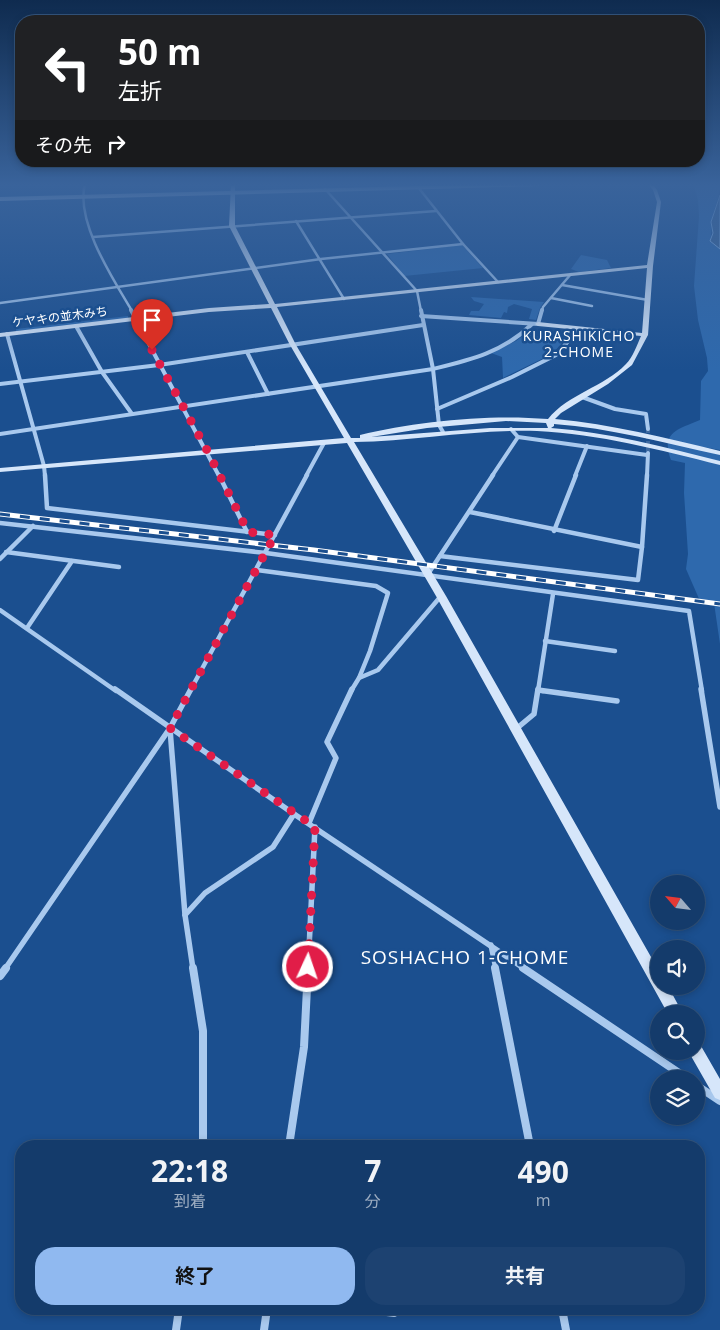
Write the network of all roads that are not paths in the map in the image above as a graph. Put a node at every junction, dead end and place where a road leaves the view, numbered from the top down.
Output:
1 (97, 246) edge
2 (242, 246) edge
3 (313, 246) edge
4 (375, 246) edge
5 (442, 246) edge
6 (465, 246) edge
7 (653, 246) edge
8 (380, 252) junction
9 (322, 259) junction
10 (650, 266) junction
11 (253, 269) junction
12 (571, 274) junction
13 (498, 282) junction
14 (562, 284) junction
15 (118, 288) junction
16 (417, 291) junction
17 (551, 298) junction
18 (344, 299) junction
19 (648, 300) junction
20 (0, 303) edge
21 (272, 306) junction
22 (592, 306) dead end
23 (421, 316) junction
24 (136, 320) junction
25 (535, 324) junction
26 (423, 325) junction
27 (76, 326) junction
28 (579, 329) junction
29 (4, 335) edge
30 (645, 336) junction
31 (293, 345) junction
32 (247, 352) junction
33 (159, 365) junction
34 (433, 369) junction
35 (102, 372) junction
36 (19, 382) junction
37 (0, 384) edge
38 (316, 386) junction
39 (268, 394) junction
40 (582, 397) junction
41 (182, 407) junction
42 (437, 409) junction
43 (132, 414) junction
44 (550, 421) junction
45 (439, 425) junction
46 (511, 428) junction
47 (33, 429) junction
48 (648, 429) tunnel mouth
49 (550, 430) junction
50 (443, 432) junction
51 (0, 434) edge
52 (518, 437) junction
53 (350, 440) junction
54 (324, 443) junction
55 (587, 446) junction
56 (208, 452) junction
57 (720, 453) edge
58 (720, 463) edge
59 (44, 466) junction
60 (0, 470) edge
61 (470, 512) junction
62 (0, 523) edge
63 (33, 526) junction
64 (554, 530) junction
65 (248, 532) junction
66 (275, 535) junction
67 (642, 547) junction
68 (6, 552) junction
69 (266, 553) junction
70 (440, 556) junction
71 (0, 559) edge
72 (72, 561) junction
73 (119, 566) dead end
74 (257, 570) junction
75 (428, 574) junction
76 (552, 594) junction
77 (441, 596) junction
78 (0, 610) edge
79 (27, 628) junction
80 (545, 640) junction
81 (616, 651) dead end
82 (359, 678) junction
83 (538, 690) junction
84 (617, 701) dead end
85 (170, 728) junction
86 (516, 730) junction
87 (720, 807) edge
88 (294, 814) junction
89 (312, 825) junction
90 (185, 914) junction
91 (491, 945) junction
92 (650, 969) edge
93 (0, 976) edge
94 (702, 1060) edge
95 (675, 1070) edge
96 (705, 1091) edge
97 (720, 1093) edge
98 (720, 1101) edge
99 (203, 1140) edge
100 (290, 1140) edge
101 (529, 1140) edge
102 (178, 1315) edge
103 (266, 1315) edge
104 (563, 1315) edge
105 (176, 1330) edge
106 (264, 1330) edge
107 (566, 1330) edge

1 - 15 street
2 - 11 street
3 - 9 street
4 - 8 street
5 - 8 street
6 - 13 street
7 - 10 street
8 - 9 street
8 - 16 street
9 - 11 street
9 - 18 street
10 - 12 street, ケヤキの並木みち
10 - 19 street
11 - 15 street
11 - 21 street
12 - 13 street, ケヤキの並木みち
12 - 14 street
13 - 16 street, ケヤキの並木みち
14 - 17 street
14 - 19 street
15 - 20 street
15 - 24 street
16 - 18 street, ケヤキの並木みち
16 - 23 street
17 - 22 street
17 - 25 street
18 - 21 street, ケヤキの並木みち
19 - 30 street
21 - 24 street, ケヤキの並木みち
21 - 31 street
23 - 25 street
23 - 26 street
24 - 27 street, ケヤキの並木みち
24 - 33 street
25 - 28 street
25 - 34 street
26 - 31 street
26 - 34 street
27 - 29 street, ケヤキの並木みち
27 - 35 street
28 - 30 street
28 - 42 street
29 - 36 street
30 - 40 street
31 - 32 street
31 - 38 street
32 - 33 street
32 - 39 street
33 - 35 street
33 - 41 street
34 - 38 street
34 - 42 street
35 - 36 street
35 - 43 street
36 - 37 street
36 - 47 street
38 - 39 street
38 - 53 street
39 - 41 street
40 - 44 street
40 - 48 street
41 - 43 street
41 - 56 street
42 - 45 street
43 - 47 street
44 - 45 street
44 - 49 street
44 - 57 street
45 - 50 street
45 - 53 street
46 - 49 street
46 - 50 street
46 - 52 street
47 - 51 street
47 - 59 street
49 - 58 street
50 - 53 street
52 - 55 street
52 - 61 street
53 - 54 street
53 - 75 street
54 - 56 street
54 - 66 street
55 - 64 street
55 - 67 street
56 - 59 street
56 - 65 street
59 - 60 street
59 - 65 street
61 - 64 street
61 - 70 street
62 - 63 street
63 - 68 street
63 - 69 street
64 - 67 street
65 - 66 street
66 - 69 street
67 - 70 street
68 - 71 street
68 - 72 street
69 - 74 street
69 - 75 street
70 - 75 street
72 - 73 street
72 - 79 street
74 - 82 street
74 - 85 street
75 - 76 street
75 - 77 street
76 - 80 street
76 - 87 street
77 - 82 street
77 - 86 street
78 - 79 street
79 - 85 street
80 - 81 street
80 - 83 street
82 - 89 street
83 - 84 street
83 - 86 street
85 - 88 street
85 - 90 street
85 - 93 street
86 - 92 street
88 - 89 street
88 - 90 street
89 - 91 street
89 - 100 street
90 - 99 street
91 - 95 street
91 - 101 street
94 - 97 street
96 - 98 street
102 - 105 street
103 - 106 street
104 - 107 street

